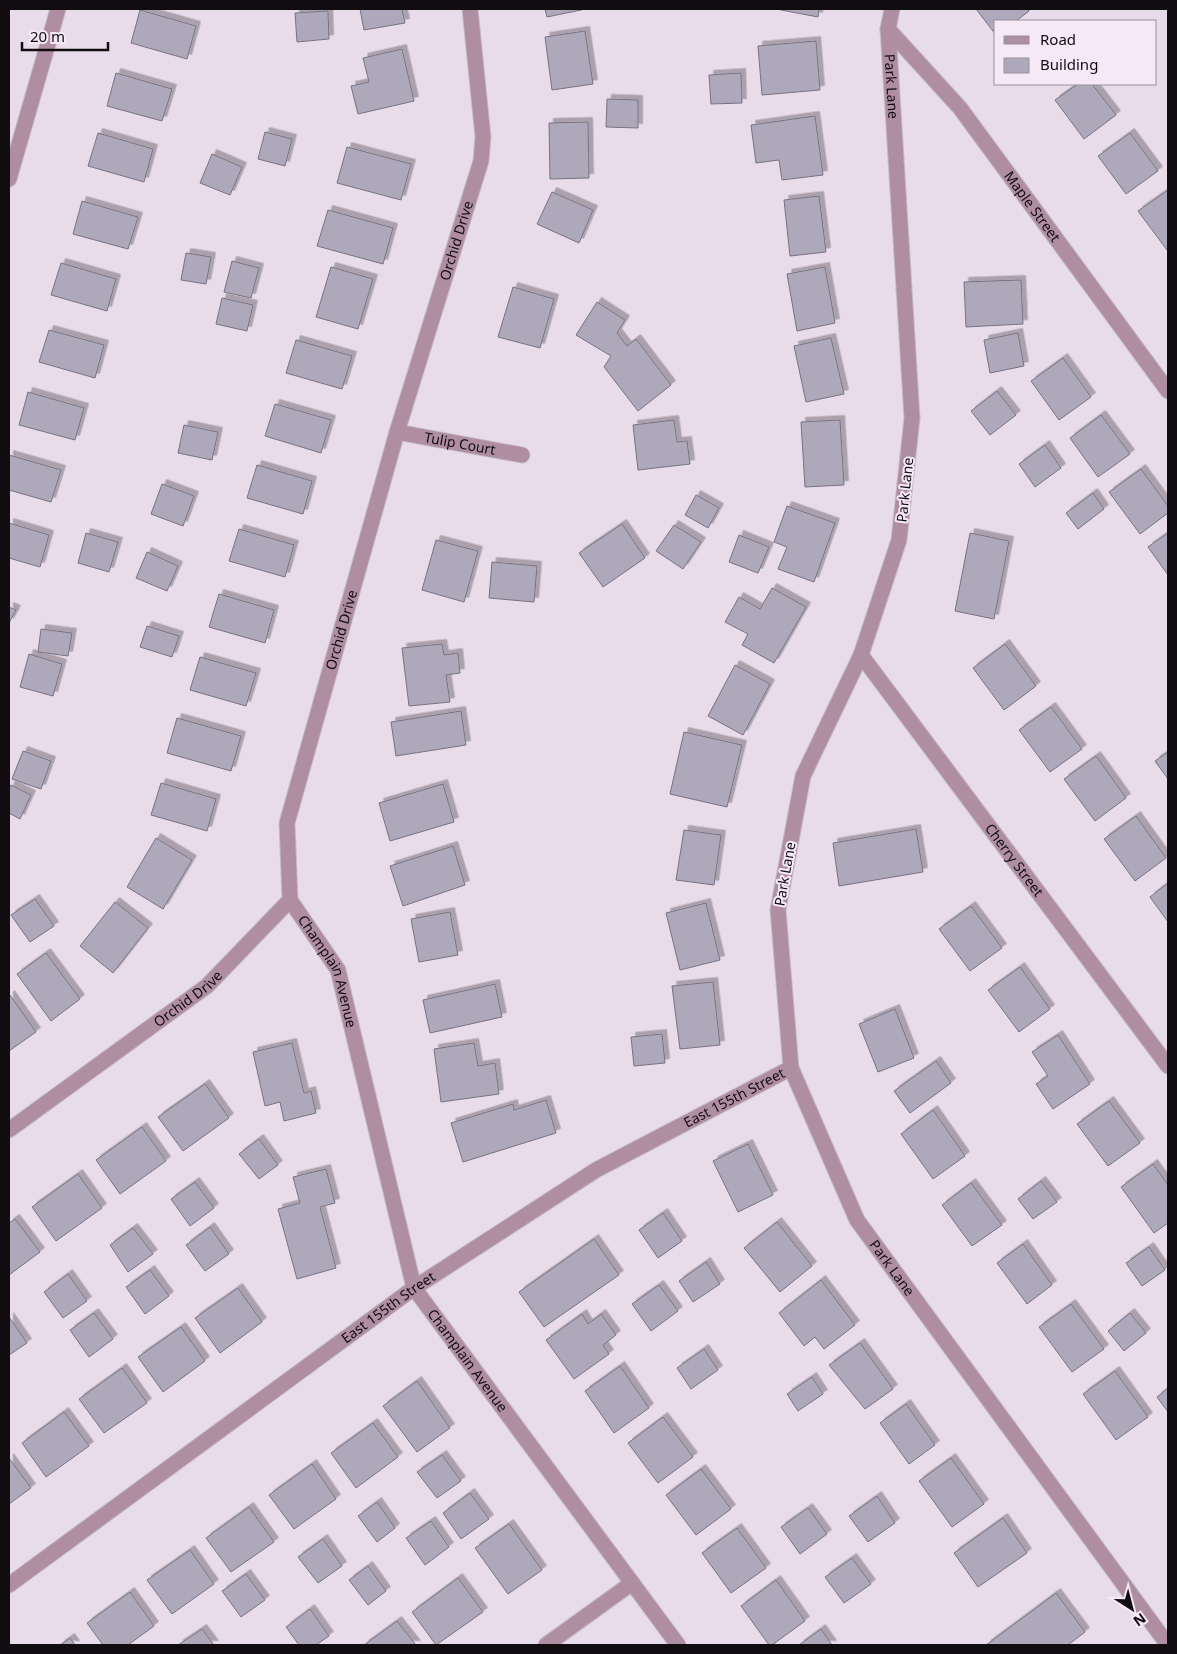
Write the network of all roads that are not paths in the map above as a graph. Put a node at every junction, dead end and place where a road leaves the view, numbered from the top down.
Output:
1 (58, 9) edge
2 (470, 9) edge
3 (892, 9) edge
4 (888, 29) junction
5 (9, 179) edge
6 (1168, 391) edge
7 (397, 432) junction
8 (522, 455) dead end
9 (862, 655) junction
10 (290, 900) junction
11 (1168, 1066) edge
12 (792, 1068) junction
13 (9, 1130) edge
14 (414, 1288) junction
15 (632, 1583) junction
16 (9, 1586) edge
17 (546, 1645) edge
18 (678, 1645) edge
19 (1168, 1645) edge

1 - 5 street
2 - 7 street, Orchid Drive
3 - 4 street, Park Lane
4 - 6 street, Maple Street
4 - 9 street, Park Lane
7 - 8 street, Tulip Court
7 - 10 street, Orchid Drive
9 - 11 street, Cherry Street
9 - 12 street, Park Lane
10 - 13 street, Orchid Drive
10 - 14 street, Champlain Avenue
12 - 14 street, East 155th Street
12 - 19 street, Park Lane
14 - 15 street, Champlain Avenue
14 - 16 street, East 155th Street
15 - 17 street
15 - 18 street, Champlain Avenue

